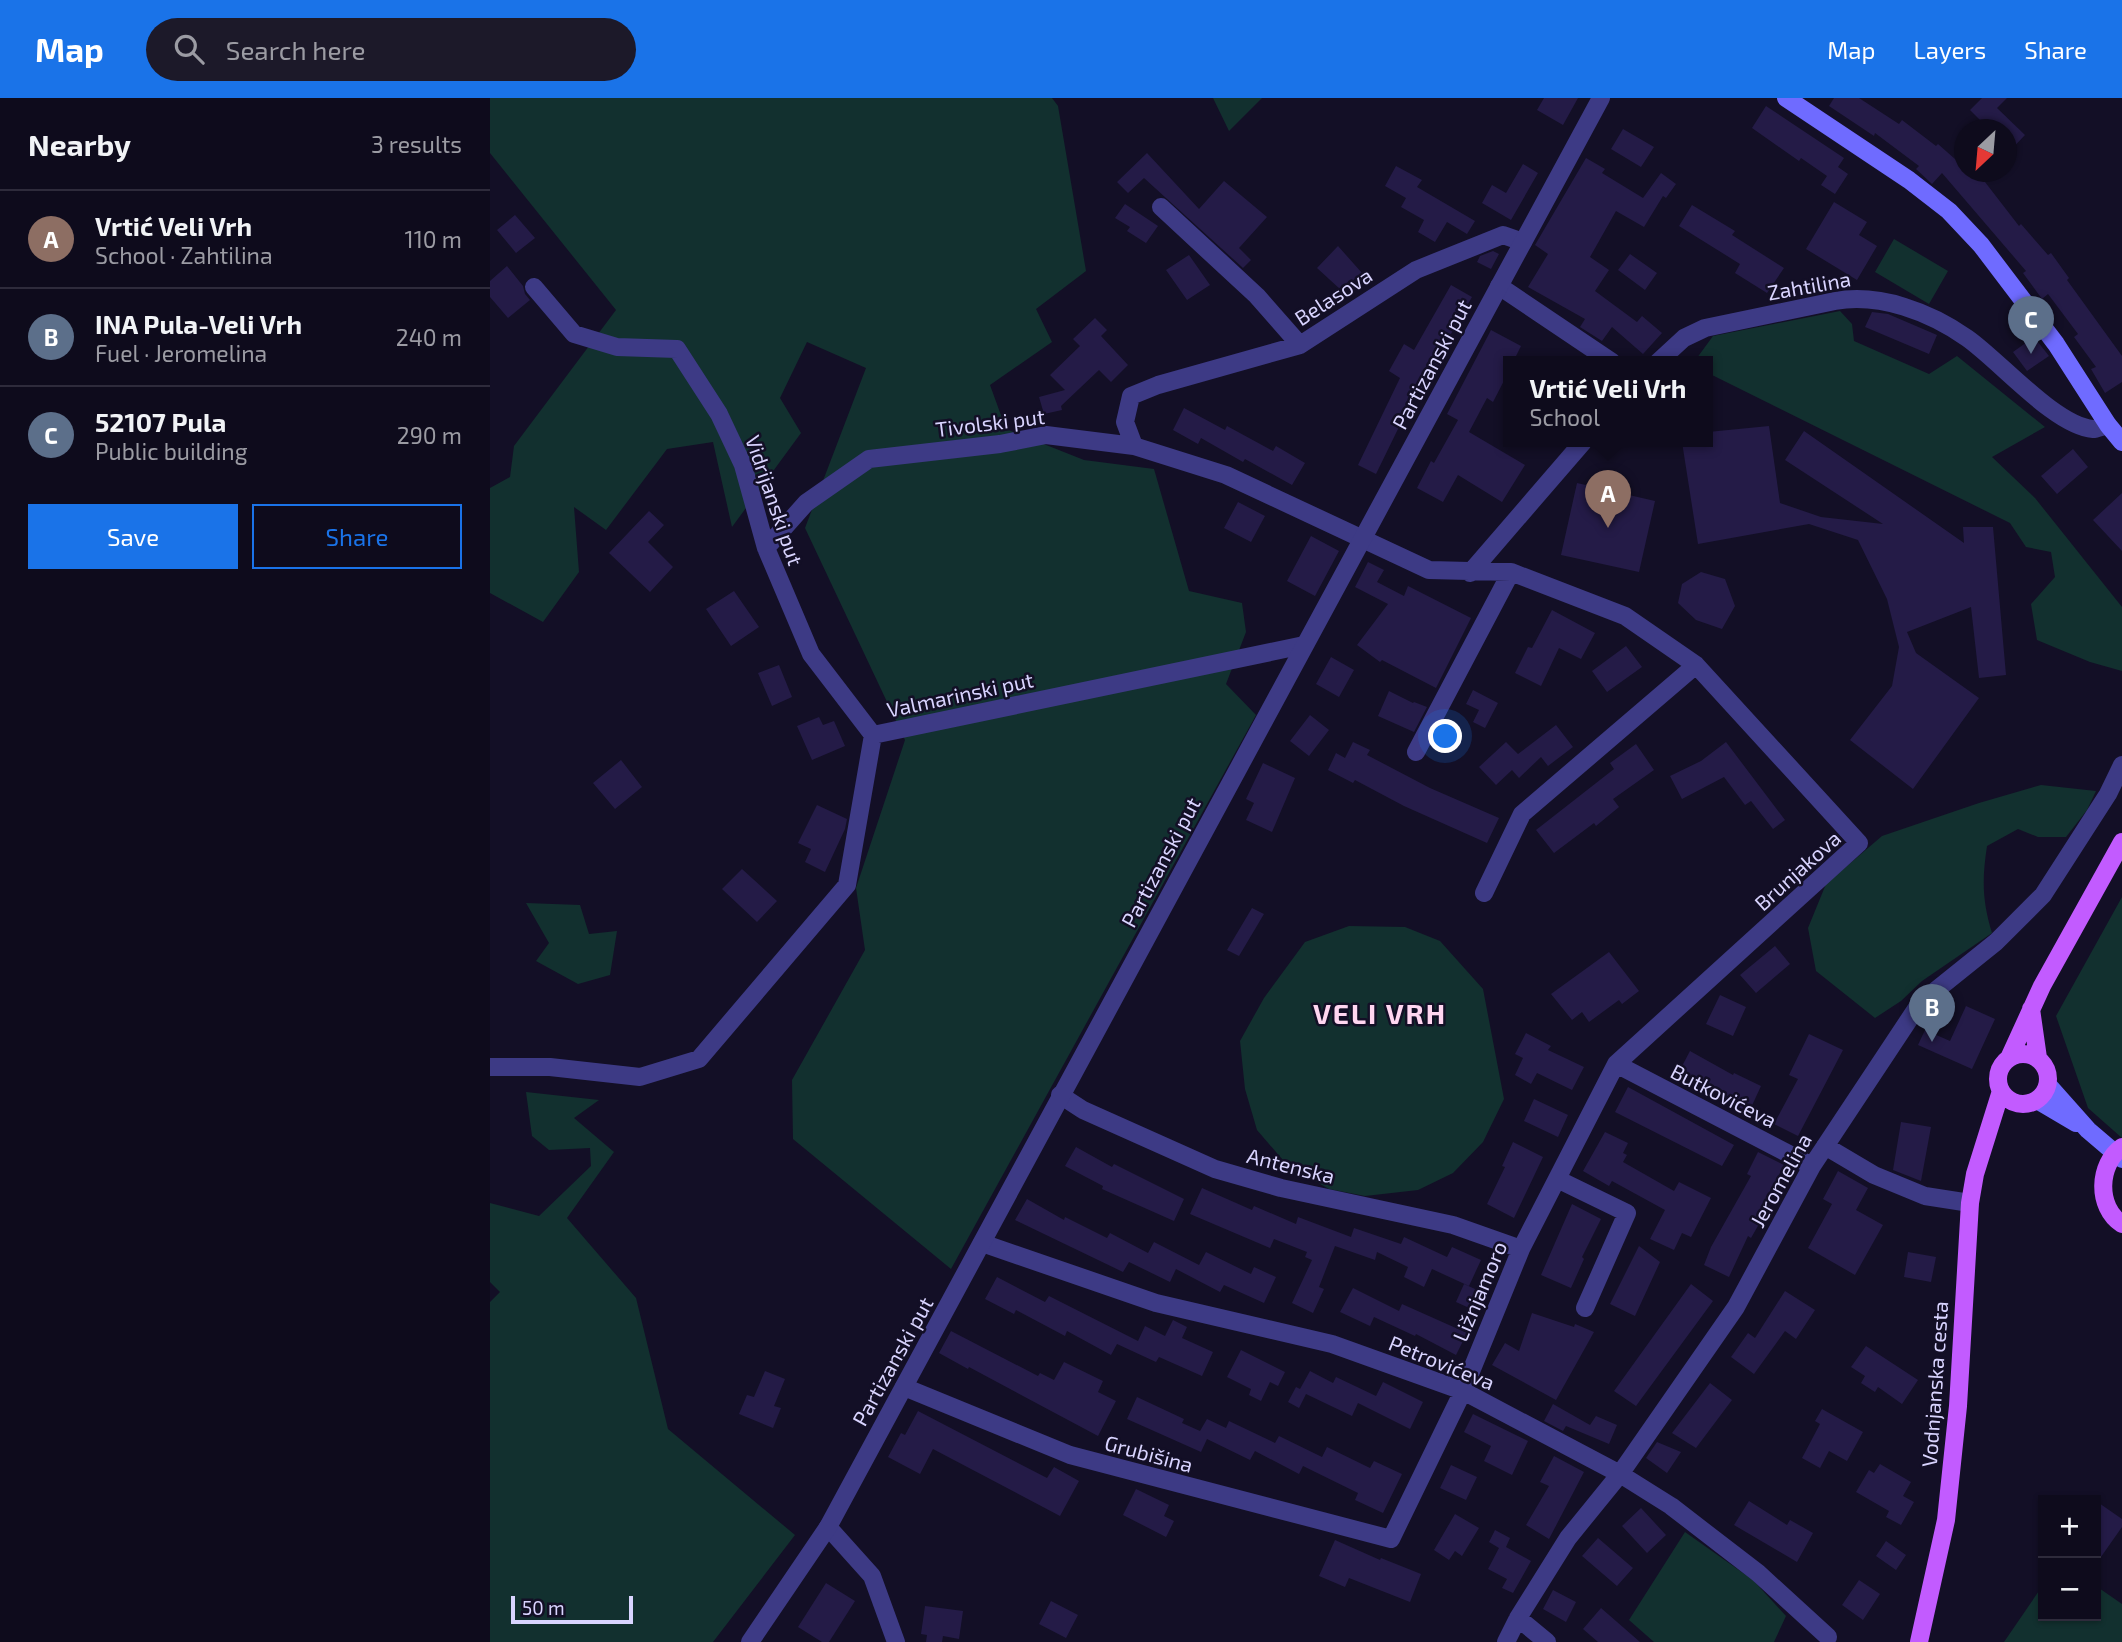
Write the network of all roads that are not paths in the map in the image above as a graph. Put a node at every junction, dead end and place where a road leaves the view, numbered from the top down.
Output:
1 (1601, 98) edge
2 (1786, 98) edge
3 (1161, 207) dead end
4 (1523, 242) junction
5 (1499, 286) junction
6 (534, 287) dead end
7 (1300, 345) junction
8 (1603, 356) edge
9 (1664, 356) edge
10 (2108, 425) junction
11 (2122, 442) edge
12 (1134, 446) junction
13 (1579, 447) edge
14 (1362, 539) junction
15 (765, 548) junction
16 (1511, 572) junction
17 (1470, 573) junction
18 (1304, 645) junction
19 (1696, 665) junction
20 (873, 735) junction
21 (1416, 752) dead end
22 (2122, 765) edge
23 (2122, 842) edge
24 (1484, 893) dead end
25 (2031, 1009) junction
26 (2010, 1056) junction
27 (2038, 1058) junction
28 (1616, 1064) junction
29 (490, 1067) edge
30 (2001, 1091) junction
31 (1060, 1095) junction
32 (2035, 1096) junction
33 (1990, 1129) junction
34 (1825, 1146) junction
35 (2122, 1147) edge
36 (2122, 1159) edge
37 (1812, 1166) junction
38 (1557, 1179) junction
39 (1970, 1203) junction
40 (2122, 1224) edge
41 (982, 1244) junction
42 (1521, 1249) junction
43 (1585, 1308) dead end
44 (904, 1387) junction
45 (1463, 1391) junction
46 (1620, 1474) junction
47 (828, 1527) junction
48 (1391, 1539) joint
49 (1518, 1618) junction
50 (1828, 1637) dead end
51 (750, 1642) edge
52 (896, 1642) edge
53 (1506, 1642) edge
54 (1547, 1642) edge
55 (1919, 1642) edge

1 - 4 street, Partizanski put
2 - 10 main road
3 - 7 street
4 - 5 street, Partizanski put
4 - 7 street, Belasova
5 - 8 street
5 - 14 street, Partizanski put
6 - 15 street, Vidrijanski put
7 - 12 street, Belasova
9 - 10 street, Zahtilina
10 - 11 main road
12 - 14 street, Tivolski put
12 - 15 street, Tivolski put
13 - 17 street
14 - 17 street, Brunjakova
14 - 18 street, Partizanski put
15 - 20 street, Vidrijanski put
16 - 17 street, Brunjakova
16 - 19 street, Brunjakova
16 - 21 street
18 - 20 street, Valmarinski put
18 - 31 street, Partizanski put
19 - 24 street
19 - 28 street, Brunjakova
20 - 29 street, Valmarinski put
22 - 34 street, Jeromelina
23 - 25 main road
25 - 26 main road
25 - 27 main road
26 - 27 main road
26 - 30 main road
27 - 32 main road
28 - 37 street, Butkovićeva
28 - 38 street, Ližnjamoro
30 - 32 main road
30 - 33 main road, Vodnjanska cesta
31 - 41 street, Partizanski put
31 - 42 street, Antenska
32 - 33 main road
32 - 36 main road
33 - 39 main road, Vodnjanska cesta
34 - 37 street, Jeromelina
34 - 39 street
35 - 40 main road
37 - 46 street, Jeromelina
38 - 42 street, Ližnjamoro
38 - 43 street
39 - 55 main road, Vodnjanska cesta
41 - 44 street, Partizanski put
41 - 45 street, Petrovićeva
42 - 45 street, Ližnjamoro
44 - 47 street, Partizanski put
44 - 48 street, Grubišina
45 - 46 street, Petrovićeva
45 - 48 street, Ližnjamoro
46 - 49 street, Jeromelina
46 - 50 street, Petrovićeva
47 - 51 street, Partizanski put
47 - 52 street
49 - 53 street, Jeromelina
49 - 54 street

